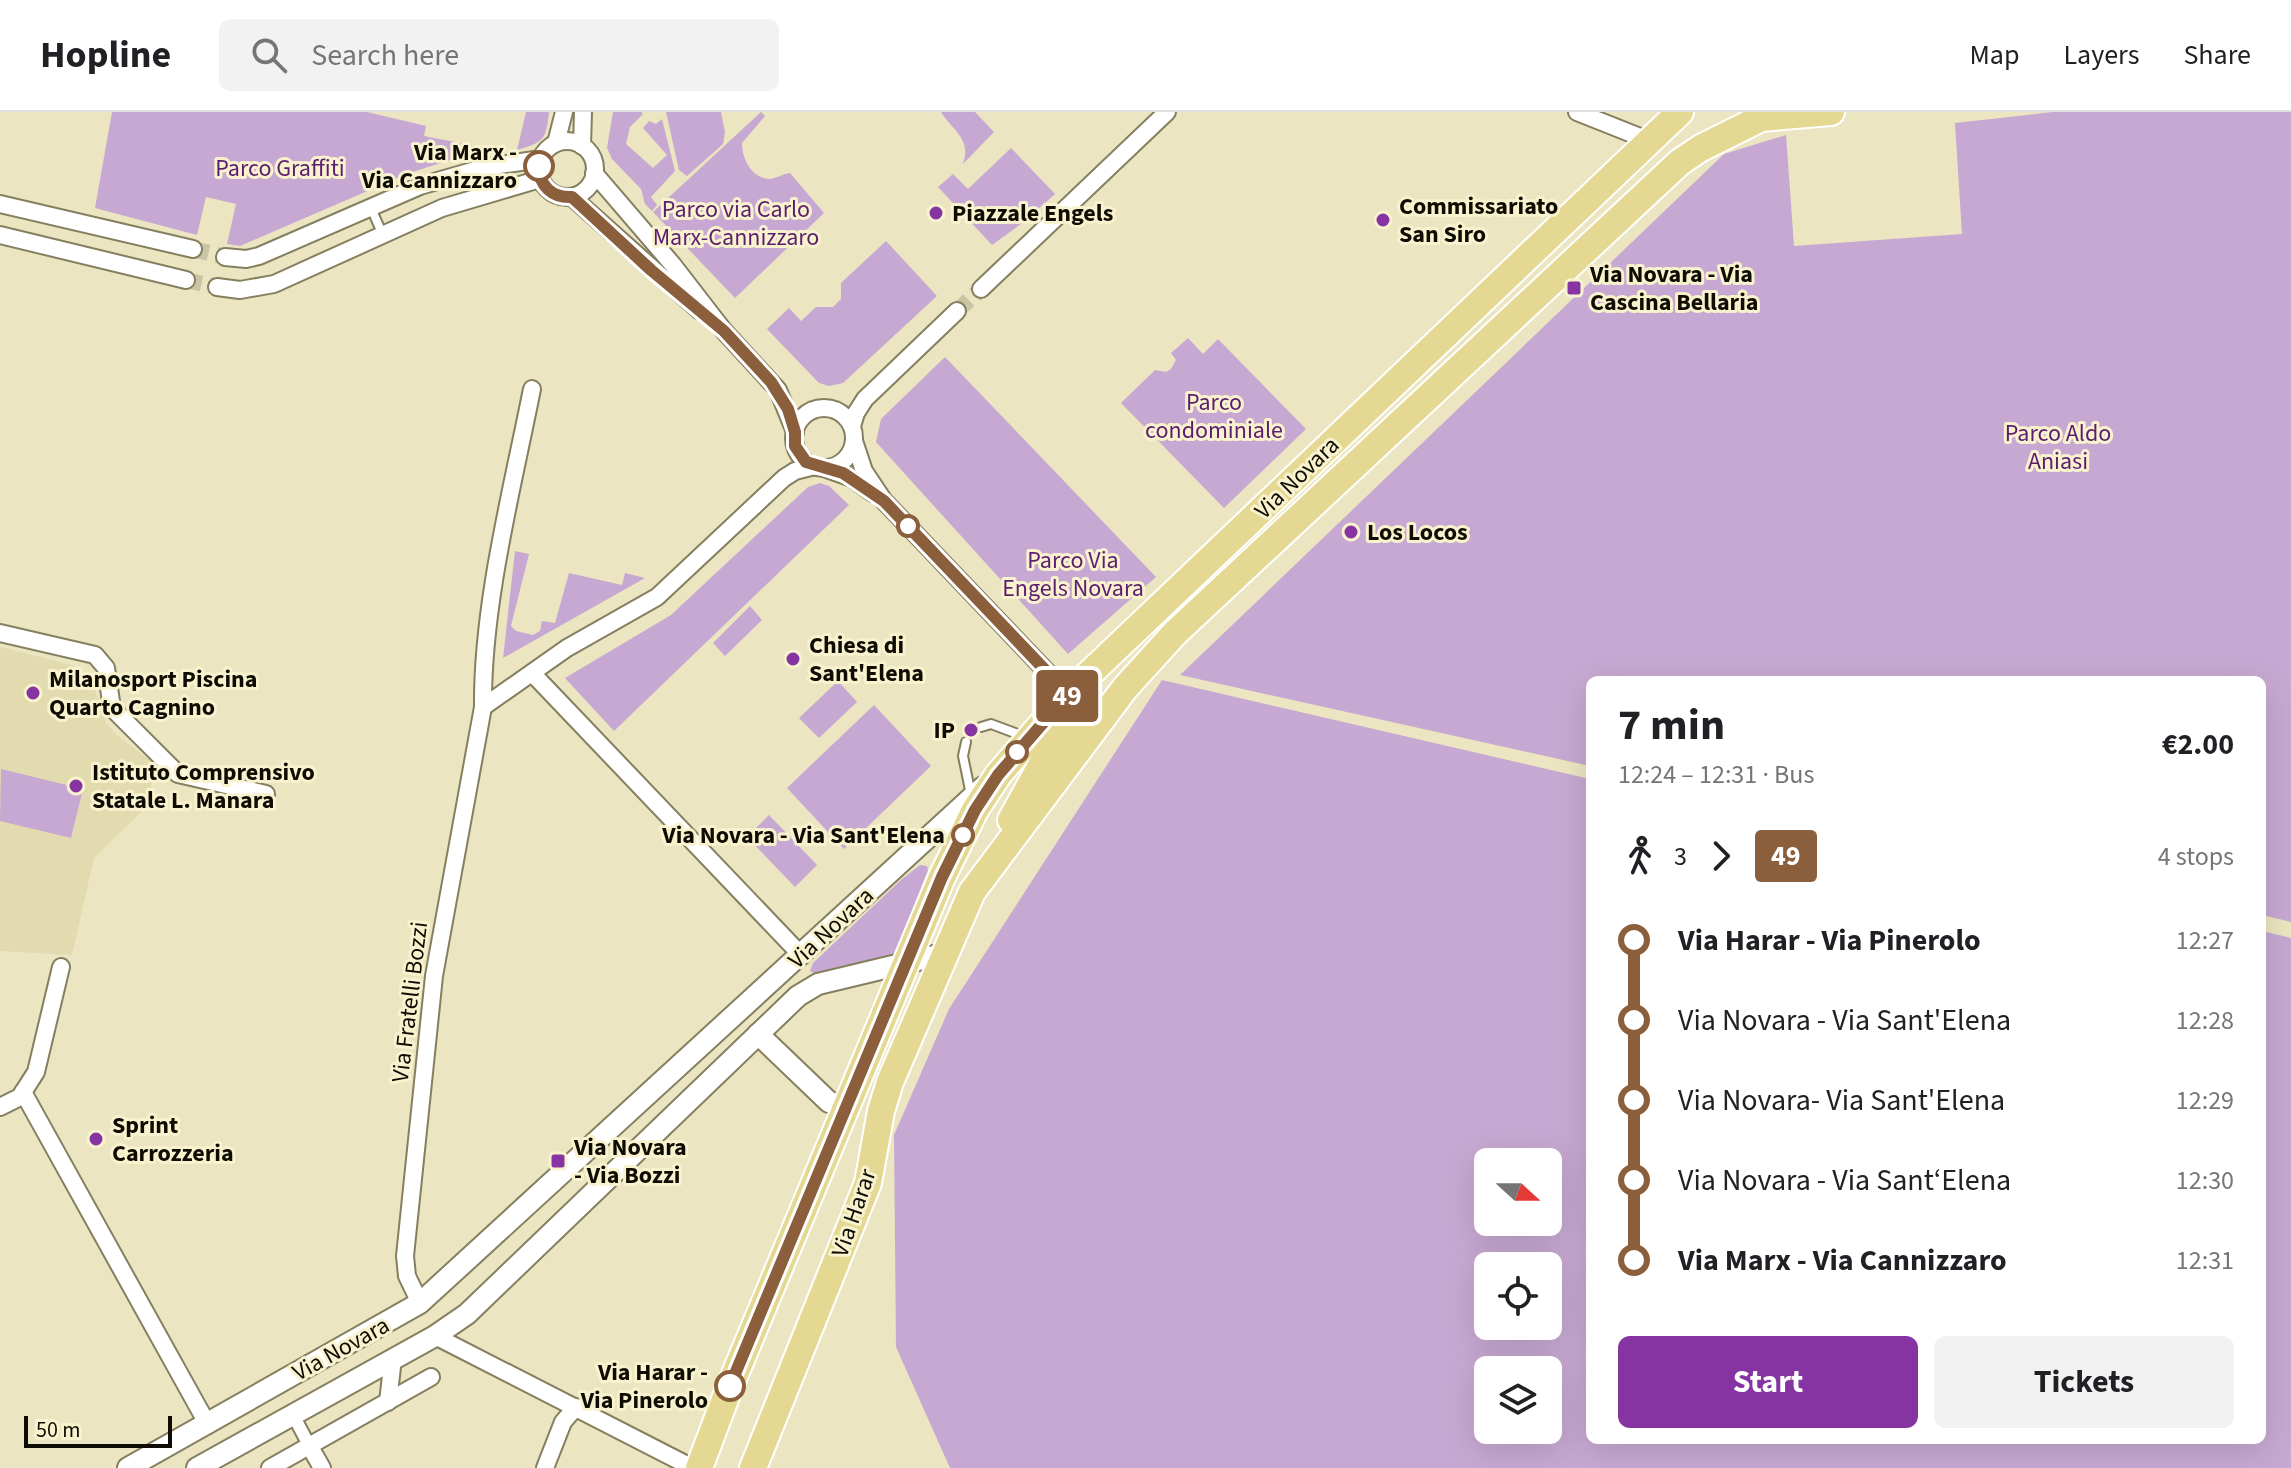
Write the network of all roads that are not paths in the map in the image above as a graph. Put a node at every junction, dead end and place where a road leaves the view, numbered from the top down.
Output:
1 (564, 112) edge
2 (583, 112) edge
3 (1167, 112) edge
4 (1577, 112) edge
5 (1680, 112) edge
6 (1831, 112) edge
7 (1756, 115) edge
8 (1650, 141) junction
9 (556, 143) junction
10 (582, 146) junction
11 (541, 159) junction
12 (1611, 164) dead end
13 (594, 173) junction
14 (540, 179) junction
15 (1577, 195) dead end
16 (572, 197) junction
17 (0, 204) edge
18 (371, 208) junction
19 (53, 216) junction
20 (382, 233) junction
21 (0, 235) edge
22 (47, 246) junction
23 (193, 249) tunnel mouth
24 (225, 257) tunnel mouth
25 (186, 280) tunnel mouth
26 (217, 287) tunnel mouth
27 (981, 289) tunnel mouth
28 (957, 311) tunnel mouth
29 (1486, 321) junction
30 (724, 331) junction
31 (771, 382) junction
32 (532, 389) dead end
33 (819, 408) junction
34 (853, 433) junction
35 (795, 439) junction
36 (819, 467) junction
37 (784, 478) junction
38 (884, 501) junction
39 (0, 633) edge
40 (532, 673) junction
41 (1125, 688) junction
42 (1068, 694) junction
43 (483, 707) junction
44 (981, 727) dead end
45 (1028, 738) junction
46 (966, 742) dead end
47 (998, 775) joint
48 (266, 794) dead end
49 (974, 803) junction
50 (972, 892) junction
51 (943, 954) junction
52 (802, 956) junction
53 (904, 964) junction
54 (61, 967) dead end
55 (805, 992) junction
56 (758, 1034) junction
57 (23, 1092) junction
58 (0, 1107) edge
59 (847, 1107) junction
60 (420, 1303) junction
61 (435, 1336) junction
62 (393, 1358) junction
63 (431, 1377) dead end
64 (388, 1402) junction
65 (576, 1407) junction
66 (293, 1415) junction
67 (208, 1425) junction
68 (309, 1445) junction
69 (128, 1468) edge
70 (197, 1468) edge
71 (270, 1468) edge
72 (322, 1468) edge
73 (545, 1468) edge
74 (693, 1468) edge
75 (699, 1468) edge
76 (753, 1468) edge

1 - 9 street
2 - 10 street
3 - 27 street
4 - 8 street
5 - 8 main road, Via Novara
6 - 7 main road
7 - 29 main road, Via Novara
8 - 29 main road, Via Novara
9 - 10 street
9 - 11 street
10 - 13 street
11 - 14 street
11 - 18 street
12 - 15 lane
13 - 16 street
13 - 30 street
14 - 16 street
14 - 20 street
16 - 30 street
17 - 19 street
18 - 20 lane
18 - 24 street
19 - 22 street
19 - 23 street
20 - 26 street
21 - 22 street
22 - 25 street
28 - 34 street
29 - 41 main road, Via Novara
29 - 42 main road, Via Novara
30 - 31 street
31 - 33 street
31 - 35 street
32 - 43 street, Via Fratelli Bozzi
33 - 34 street
33 - 35 street
34 - 36 street
34 - 38 street
35 - 36 street
35 - 37 street
36 - 37 street
36 - 38 street
37 - 40 street
38 - 42 street
39 - 48 street
40 - 43 street
40 - 52 street
41 - 42 main road
41 - 50 main road, Via Novara
42 - 45 main road, Via Novara
42 - 50 main road
43 - 60 street, Via Fratelli Bozzi
44 - 45 lane
45 - 47 main road, Via Novara
46 - 49 lane
47 - 49 main road, Via Harar
49 - 52 street, Via Novara
49 - 53 main road, Via Harar
50 - 51 main road, Via Novara
51 - 53 street, Via Novara
51 - 76 main road, Via Harar
52 - 55 street
52 - 60 street, Via Novara
53 - 55 street, Via Novara
53 - 59 main road, Via Harar
54 - 57 street
55 - 56 street, Via Novara
56 - 59 street
56 - 61 street, Via Novara
57 - 58 street
57 - 67 street
59 - 75 main road, Via Harar
60 - 67 street, Via Novara
61 - 62 street, Via Novara
61 - 65 street
62 - 64 street, Via Novara
62 - 66 street, Via Novara
63 - 64 street
64 - 68 street
65 - 73 street
65 - 74 street
66 - 68 street
66 - 70 street, Via Novara
67 - 69 street, Via Novara
68 - 71 street
68 - 72 street

